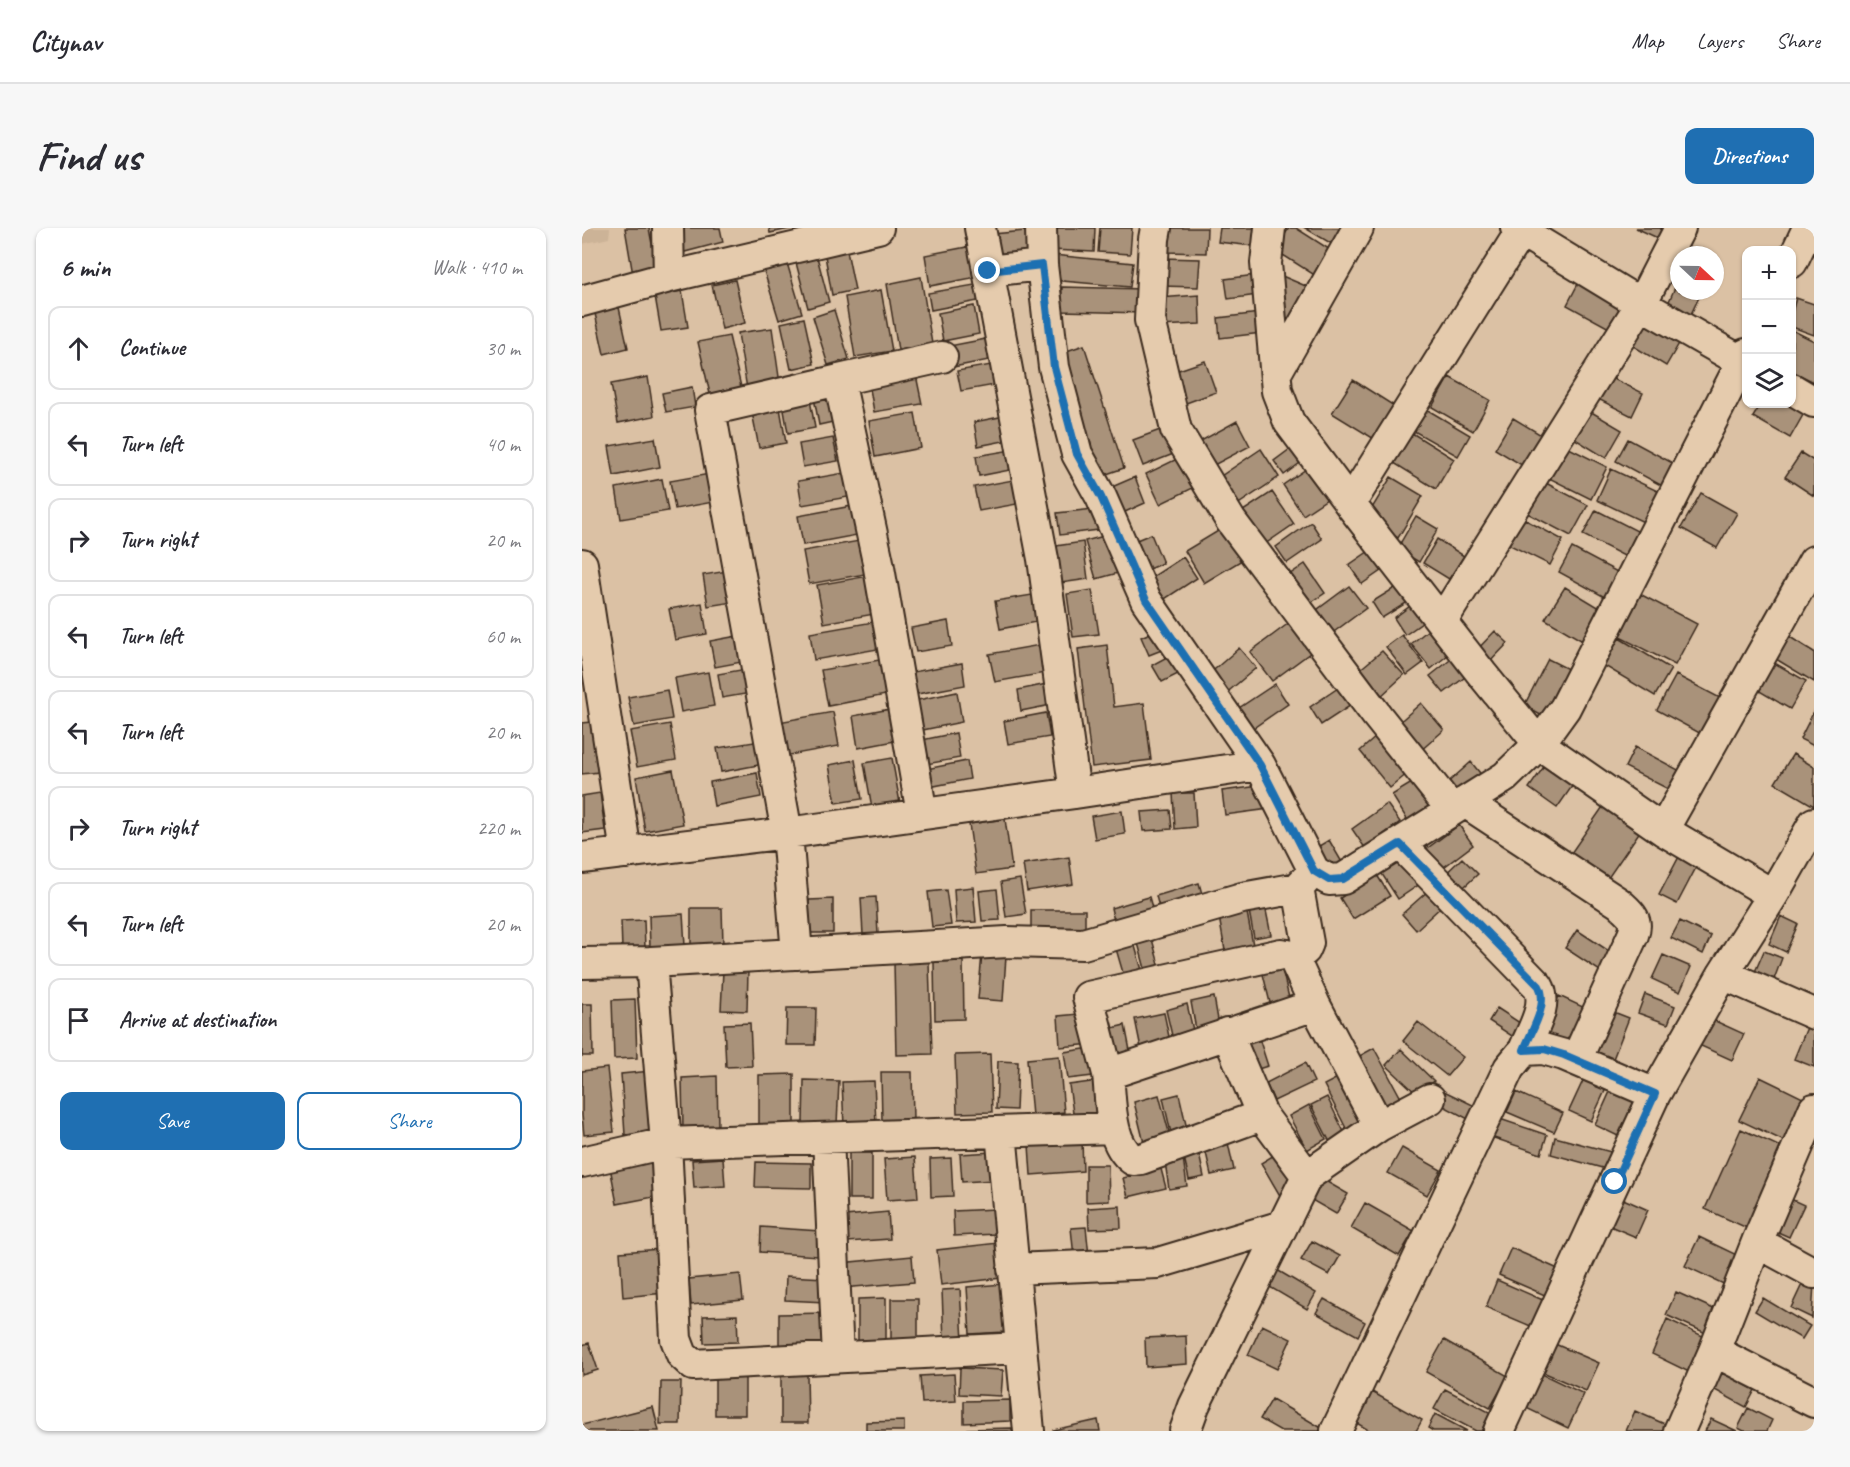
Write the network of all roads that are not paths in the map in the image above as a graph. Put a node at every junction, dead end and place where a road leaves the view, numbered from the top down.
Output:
1 (668, 228) edge
2 (878, 228) edge
3 (980, 228) edge
4 (1041, 228) edge
5 (1156, 228) edge
6 (1270, 228) edge
7 (1358, 228) edge
8 (1680, 228) edge
9 (1808, 228) edge
10 (1519, 230) edge
11 (1796, 252) edge
12 (1042, 265) junction
13 (988, 271) junction
14 (669, 277) junction
15 (582, 301) edge
16 (1641, 304) junction
17 (942, 357) dead end
18 (1742, 358) edge
19 (1742, 366) edge
20 (1276, 373) junction
21 (839, 380) junction
22 (1796, 392) edge
23 (1814, 402) edge
24 (1350, 504) junction
25 (1814, 561) edge
26 (583, 574) edge
27 (1442, 621) junction
28 (594, 713) edge
29 (1539, 744) junction
30 (1260, 765) junction
31 (1075, 793) junction
32 (1459, 806) junction
33 (922, 814) junction
34 (1814, 824) edge
35 (1663, 830) junction
36 (787, 833) junction
37 (1400, 844) junction
38 (626, 853) junction
39 (582, 858) edge
40 (1306, 880) junction
41 (1773, 895) junction
42 (797, 954) junction
43 (1294, 959) junction
44 (651, 962) junction
45 (582, 963) edge
46 (1723, 974) junction
47 (1315, 1005) junction
48 (1814, 1014) edge
49 (1227, 1033) junction
50 (1524, 1050) junction
51 (1576, 1060) junction
52 (1108, 1074) junction
53 (1655, 1094) junction
54 (1430, 1099) dead end
55 (1814, 1109) edge
56 (1262, 1116) junction
57 (1379, 1126) junction
58 (1114, 1128) junction
59 (1001, 1132) junction
60 (828, 1138) junction
61 (666, 1143) junction
62 (582, 1162) edge
63 (1307, 1176) junction
64 (1282, 1226) junction
65 (1757, 1242) junction
66 (1013, 1269) junction
67 (1814, 1273) edge
68 (1020, 1348) junction
69 (1714, 1351) junction
70 (838, 1357) junction
71 (1814, 1402) edge
72 (1029, 1431) edge
73 (1185, 1431) edge
74 (1336, 1431) edge
75 (1498, 1431) edge
76 (1678, 1431) edge

1 - 14 street
2 - 14 street
3 - 13 street
4 - 12 street
5 - 32 street
6 - 20 street
7 - 20 street
8 - 16 street
9 - 11 street
10 - 16 street
10 - 24 street
12 - 13 street
12 - 30 street
13 - 31 street
14 - 15 street
16 - 18 street
16 - 27 street
17 - 21 street
19 - 29 street
20 - 24 street
21 - 33 street
21 - 36 street
22 - 23 street
24 - 27 street
25 - 35 street
26 - 28 street
27 - 29 street
28 - 38 street
29 - 32 street
29 - 35 street
30 - 31 street
30 - 40 street
31 - 33 street
32 - 37 street
32 - 51 street
33 - 36 street
34 - 41 street
35 - 41 street
36 - 38 street
36 - 42 street
37 - 40 street
37 - 50 street
38 - 39 street
40 - 42 street
40 - 43 street
41 - 46 street
42 - 44 street
43 - 47 street
43 - 52 street
44 - 45 street
44 - 61 street
46 - 48 street
46 - 53 street
47 - 49 street
47 - 57 street
49 - 52 street
49 - 56 street
50 - 51 street
50 - 74 street
51 - 53 street
52 - 58 street
53 - 75 street
54 - 57 street
55 - 65 street
56 - 58 street
56 - 63 street
57 - 63 street
58 - 59 street
59 - 60 street
59 - 66 street
60 - 61 street
60 - 70 street
61 - 62 street
61 - 70 street
63 - 64 street
64 - 66 street
64 - 73 street
65 - 67 street
65 - 69 street
66 - 68 street
68 - 70 street
68 - 72 street
69 - 71 street
69 - 76 street

